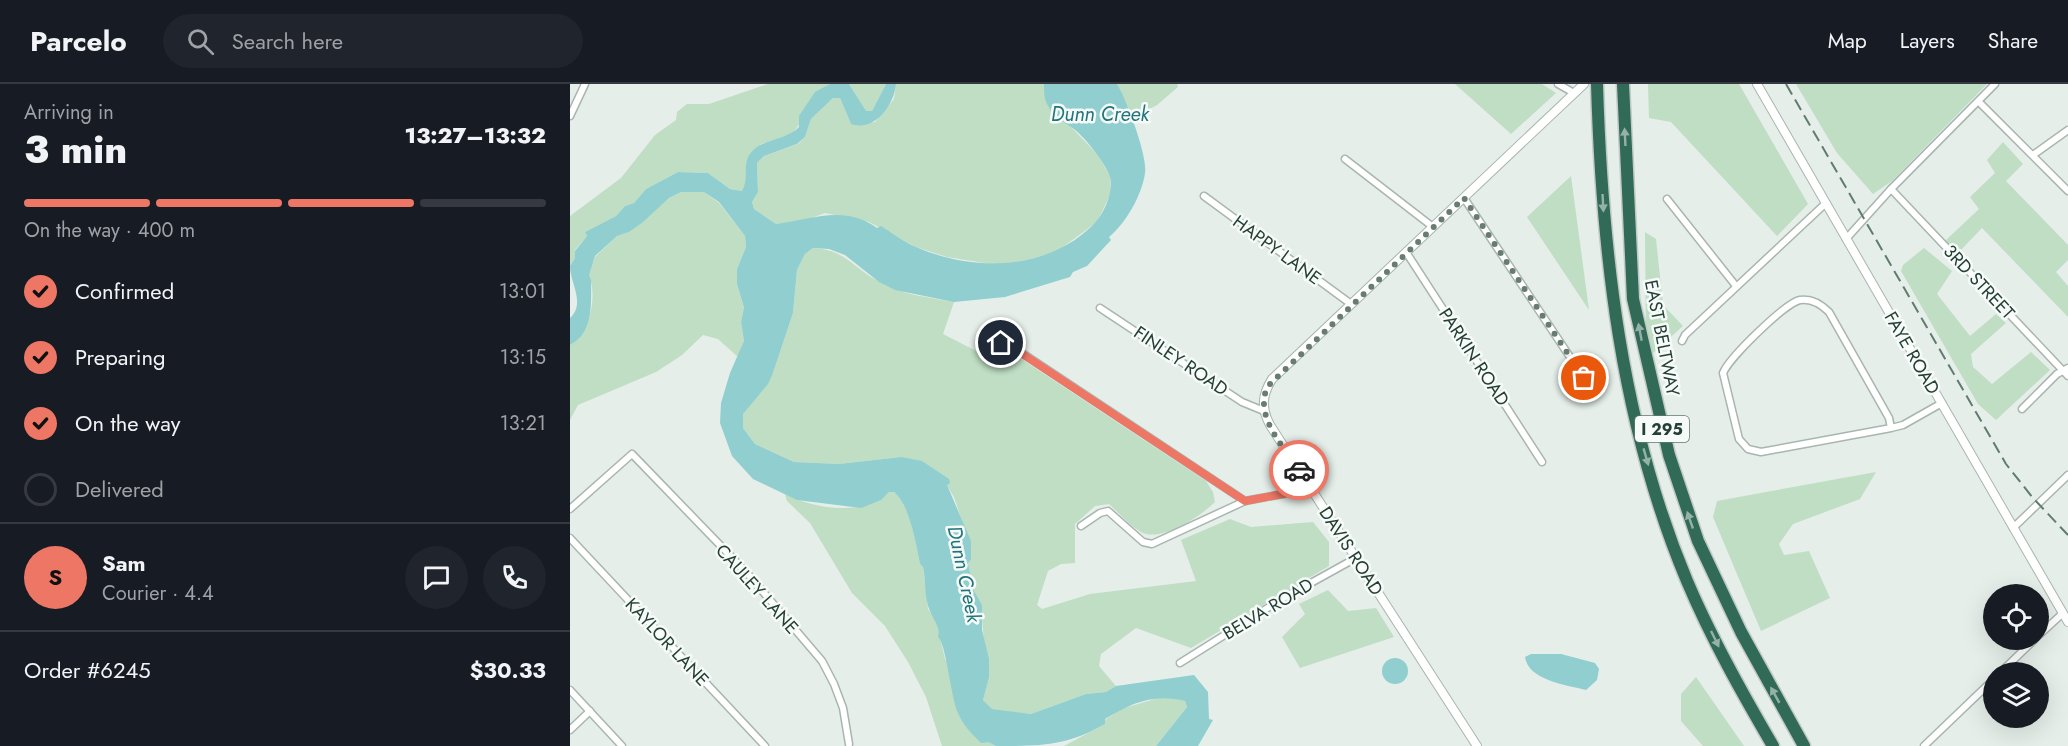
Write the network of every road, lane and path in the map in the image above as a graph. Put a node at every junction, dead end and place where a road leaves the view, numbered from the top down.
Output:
1 (585, 84) edge
2 (1558, 84) edge
3 (1584, 84) edge
4 (1597, 84) edge
5 (1623, 84) edge
6 (1757, 84) edge
7 (1995, 84) edge
8 (1574, 93) junction
9 (1979, 102) junction
10 (570, 116) edge
11 (2068, 130) edge
12 (2033, 155) junction
13 (1345, 159) dead end
14 (1891, 189) junction
15 (2068, 191) edge
16 (1204, 196) dead end
17 (1464, 198) junction
18 (1667, 199) dead end
19 (1826, 203) junction
20 (1433, 227) junction
21 (1846, 239) junction
22 (1406, 252) junction
23 (1736, 286) junction
24 (1351, 304) junction
25 (1100, 308) dead end
26 (1682, 341) dead end
27 (986, 344) dead end
28 (2067, 372) edge
29 (1584, 378) dead end
30 (1942, 403) junction
31 (2022, 409) dead end
32 (1264, 411) junction
33 (1891, 428) junction
34 (1748, 449) junction
35 (1744, 456) dead end
36 (1542, 462) dead end
37 (2068, 475) edge
38 (1309, 486) junction
39 (1245, 501) junction
40 (570, 509) edge
41 (1081, 526) dead end
42 (2013, 528) junction
43 (570, 538) edge
44 (1356, 558) junction
45 (2063, 613) junction
46 (2068, 622) edge
47 (2049, 626) edge
48 (2024, 650) edge
49 (2011, 662) edge
50 (1180, 663) dead end
51 (1983, 689) edge
52 (570, 690) edge
53 (590, 711) junction
54 (570, 730) edge
55 (849, 744) dead end
56 (622, 746) edge
57 (765, 746) edge
58 (1477, 746) edge
59 (1773, 746) edge
60 (1804, 746) edge
61 (1923, 746) edge

1 - 10 street
2 - 8 street
3 - 8 street
4 -> 59 highway, I 295
60 -> 5 highway, EAST BELTWAY / I 295
6 - 19 street, FAYE ROAD
7 - 9 street
8 - 17 street
9 - 12 street
9 - 14 street
11 - 12 street
12 - 15 street
13 - 20 street
14 - 21 street
14 - 28 street, 3RD STREET
16 - 24 street, HAPPY LANE
17 - 20 street
17 - 29 street
18 - 23 street
19 - 21 street, FAYE ROAD
19 - 23 street
20 - 22 street
21 - 30 street, FAYE ROAD
22 - 24 street
22 - 36 street, PARKIN ROAD
23 - 26 street
24 - 32 street
25 - 32 street, FINLEY ROAD
27 - 39 street
28 - 31 street
30 - 33 street
30 - 42 street, FAYE ROAD
32 - 38 street, DAVIS ROAD
33 - 34 street
33 - 34 street
34 - 35 street
37 - 42 street
38 - 39 street
38 - 44 street, DAVIS ROAD
39 - 41 street
40 - 55 street, CAULEY LANE
42 - 45 street, FAYE ROAD
43 - 57 street, KAYLOR LANE
44 - 50 street, BELVA ROAD
44 - 58 street, DAVIS ROAD
45 - 46 street, FAYE ROAD
45 - 47 street
48 - 49 street
51 - 61 street
52 - 53 street
53 - 54 street
53 - 56 street

